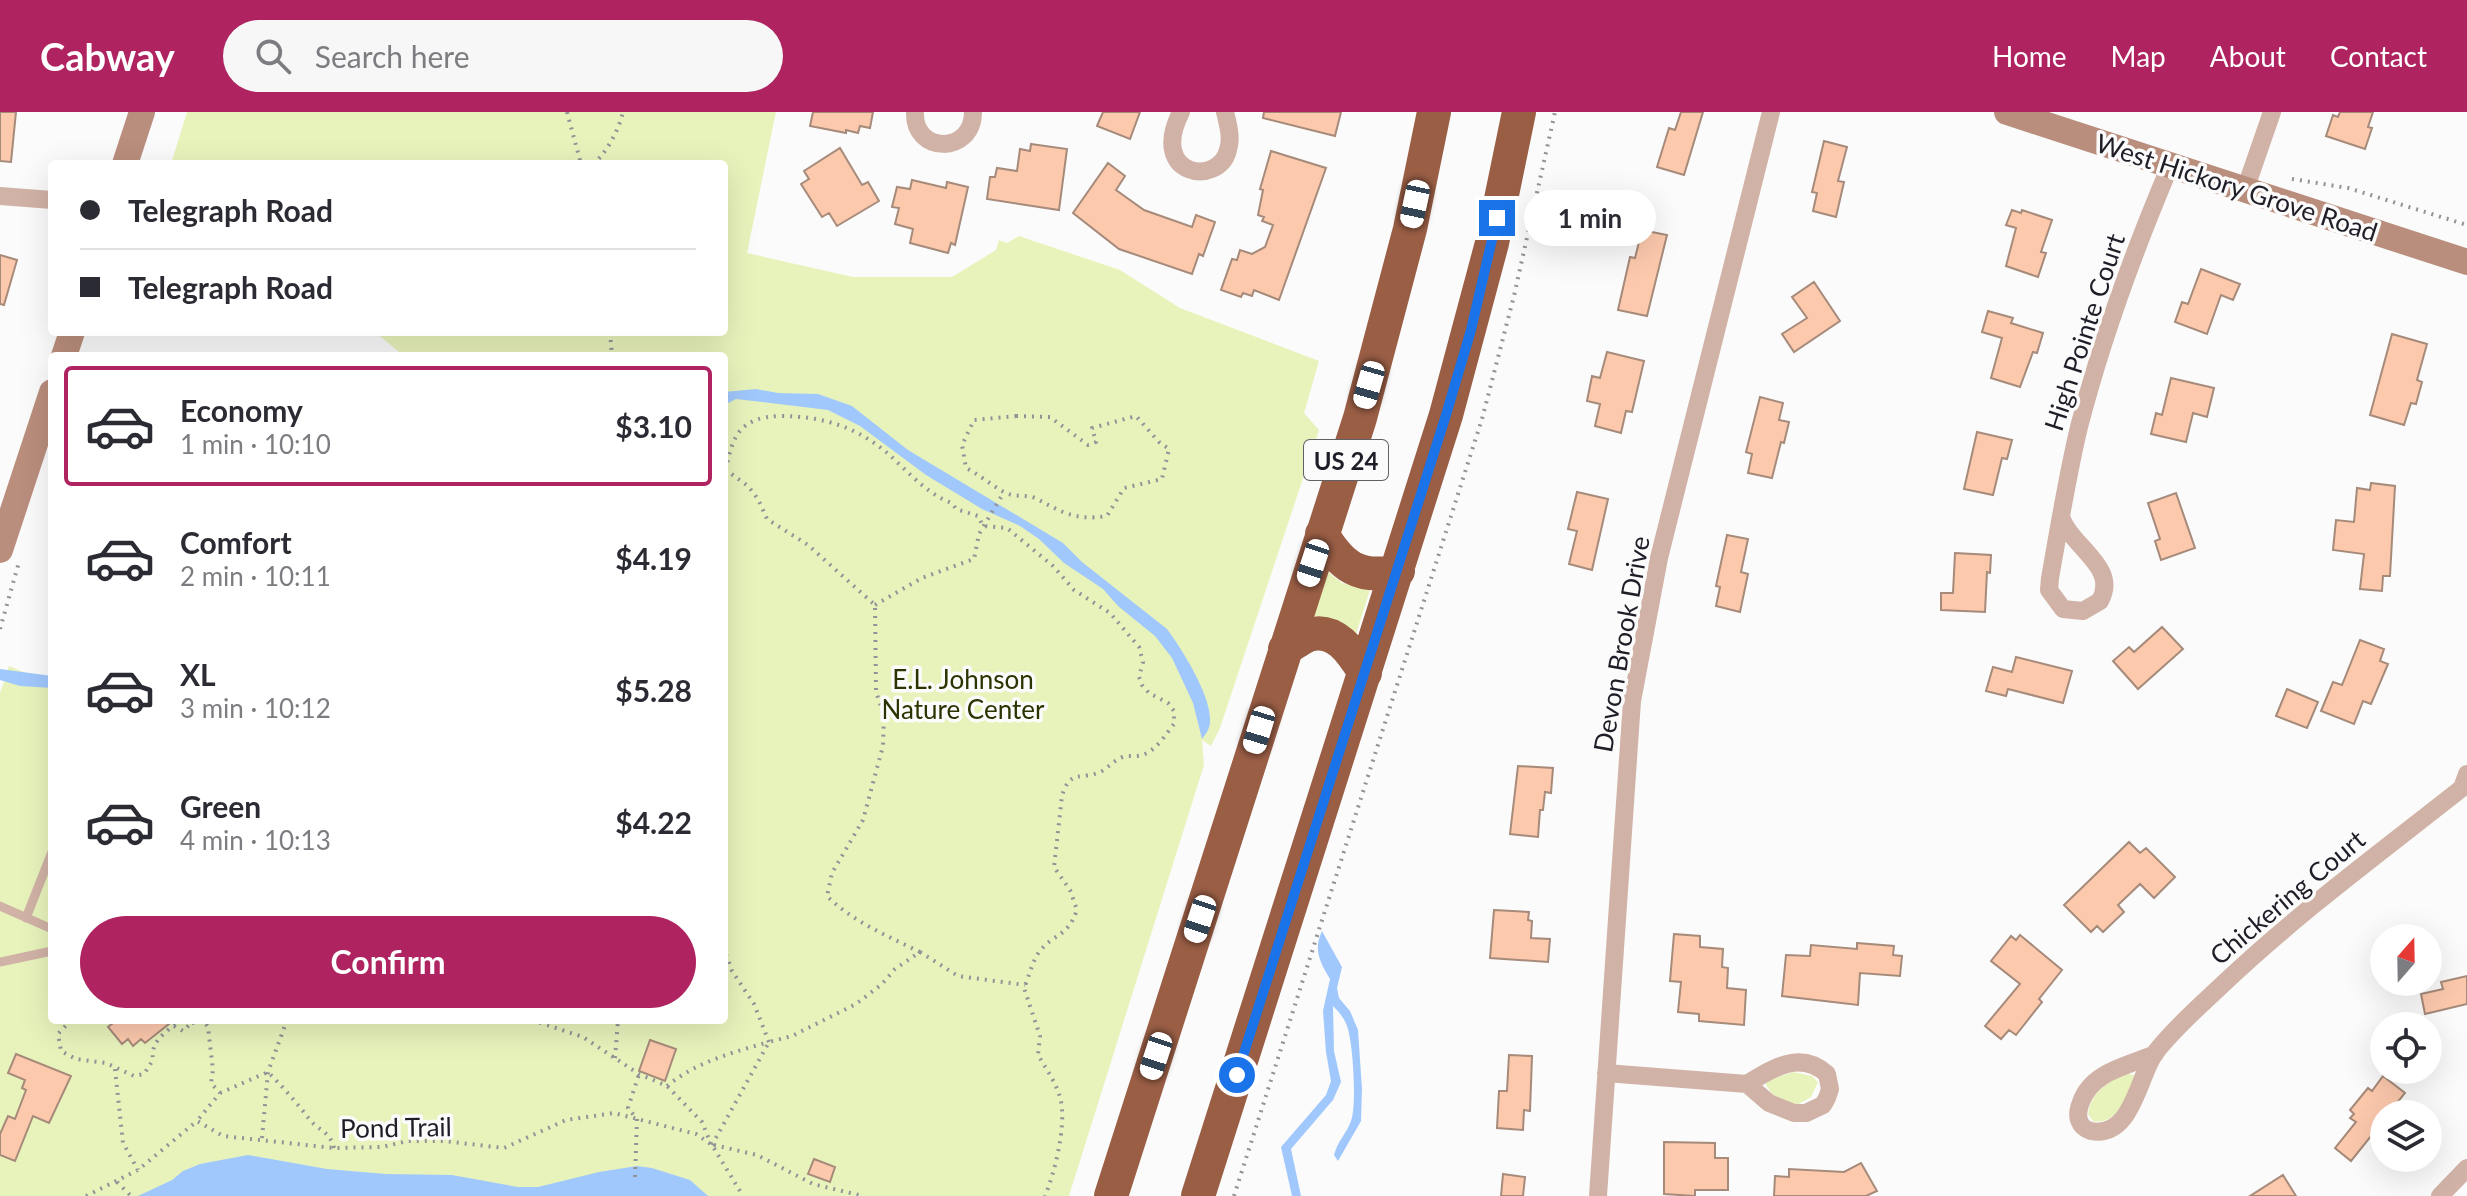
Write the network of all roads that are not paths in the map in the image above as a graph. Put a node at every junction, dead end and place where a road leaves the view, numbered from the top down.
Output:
1 (142, 112) edge
2 (915, 112) edge
3 (973, 112) edge
4 (1181, 112) edge
5 (1225, 112) edge
6 (1434, 112) edge
7 (1519, 112) edge
8 (1771, 112) edge
9 (2007, 112) edge
10 (2272, 112) edge
11 (126, 160) edge
12 (2170, 166) junction
13 (2245, 190) junction
14 (0, 196) edge
15 (48, 200) edge
16 (2467, 262) edge
17 (48, 404) edge
18 (2061, 517) junction
19 (1322, 534) junction
20 (0, 550) edge
21 (1398, 571) junction
22 (1285, 649) junction
23 (1365, 673) junction
24 (2465, 783) edge
25 (48, 862) edge
26 (2, 911) edge
27 (26, 918) junction
28 (48, 927) edge
29 (48, 952) edge
30 (0, 962) edge
31 (2155, 1054) junction
32 (1606, 1073) junction
33 (1747, 1084) dead end
34 (2467, 1168) edge
35 (1111, 1196) edge
36 (1198, 1196) edge
37 (1598, 1196) edge
38 (2440, 1196) edge

1 - 11 street
2 - 3 street
4 - 5 street
6 - 19 highway, US 24
7 - 21 highway, US 24
8 - 32 street, Devon Brook Drive
9 - 12 street, West Hickory Grove Road
10 - 13 street
12 - 13 street, West Hickory Grove Road
12 - 18 street, High Pointe Court
13 - 16 street, West Hickory Grove Road
14 - 15 street
17 - 20 street
18 - 18 street, High Pointe Court
19 - 21 highway
19 - 22 highway, US 24
21 - 23 highway, US 24
22 - 23 highway
22 - 35 highway, US 24
23 - 36 highway, US 24
24 - 31 street, Chickering Court
25 - 27 lane
26 - 27 lane
27 - 28 lane
29 - 30 lane
31 - 31 street, Chickering Court
32 - 33 street
32 - 37 street, Devon Brook Drive
34 - 38 street

